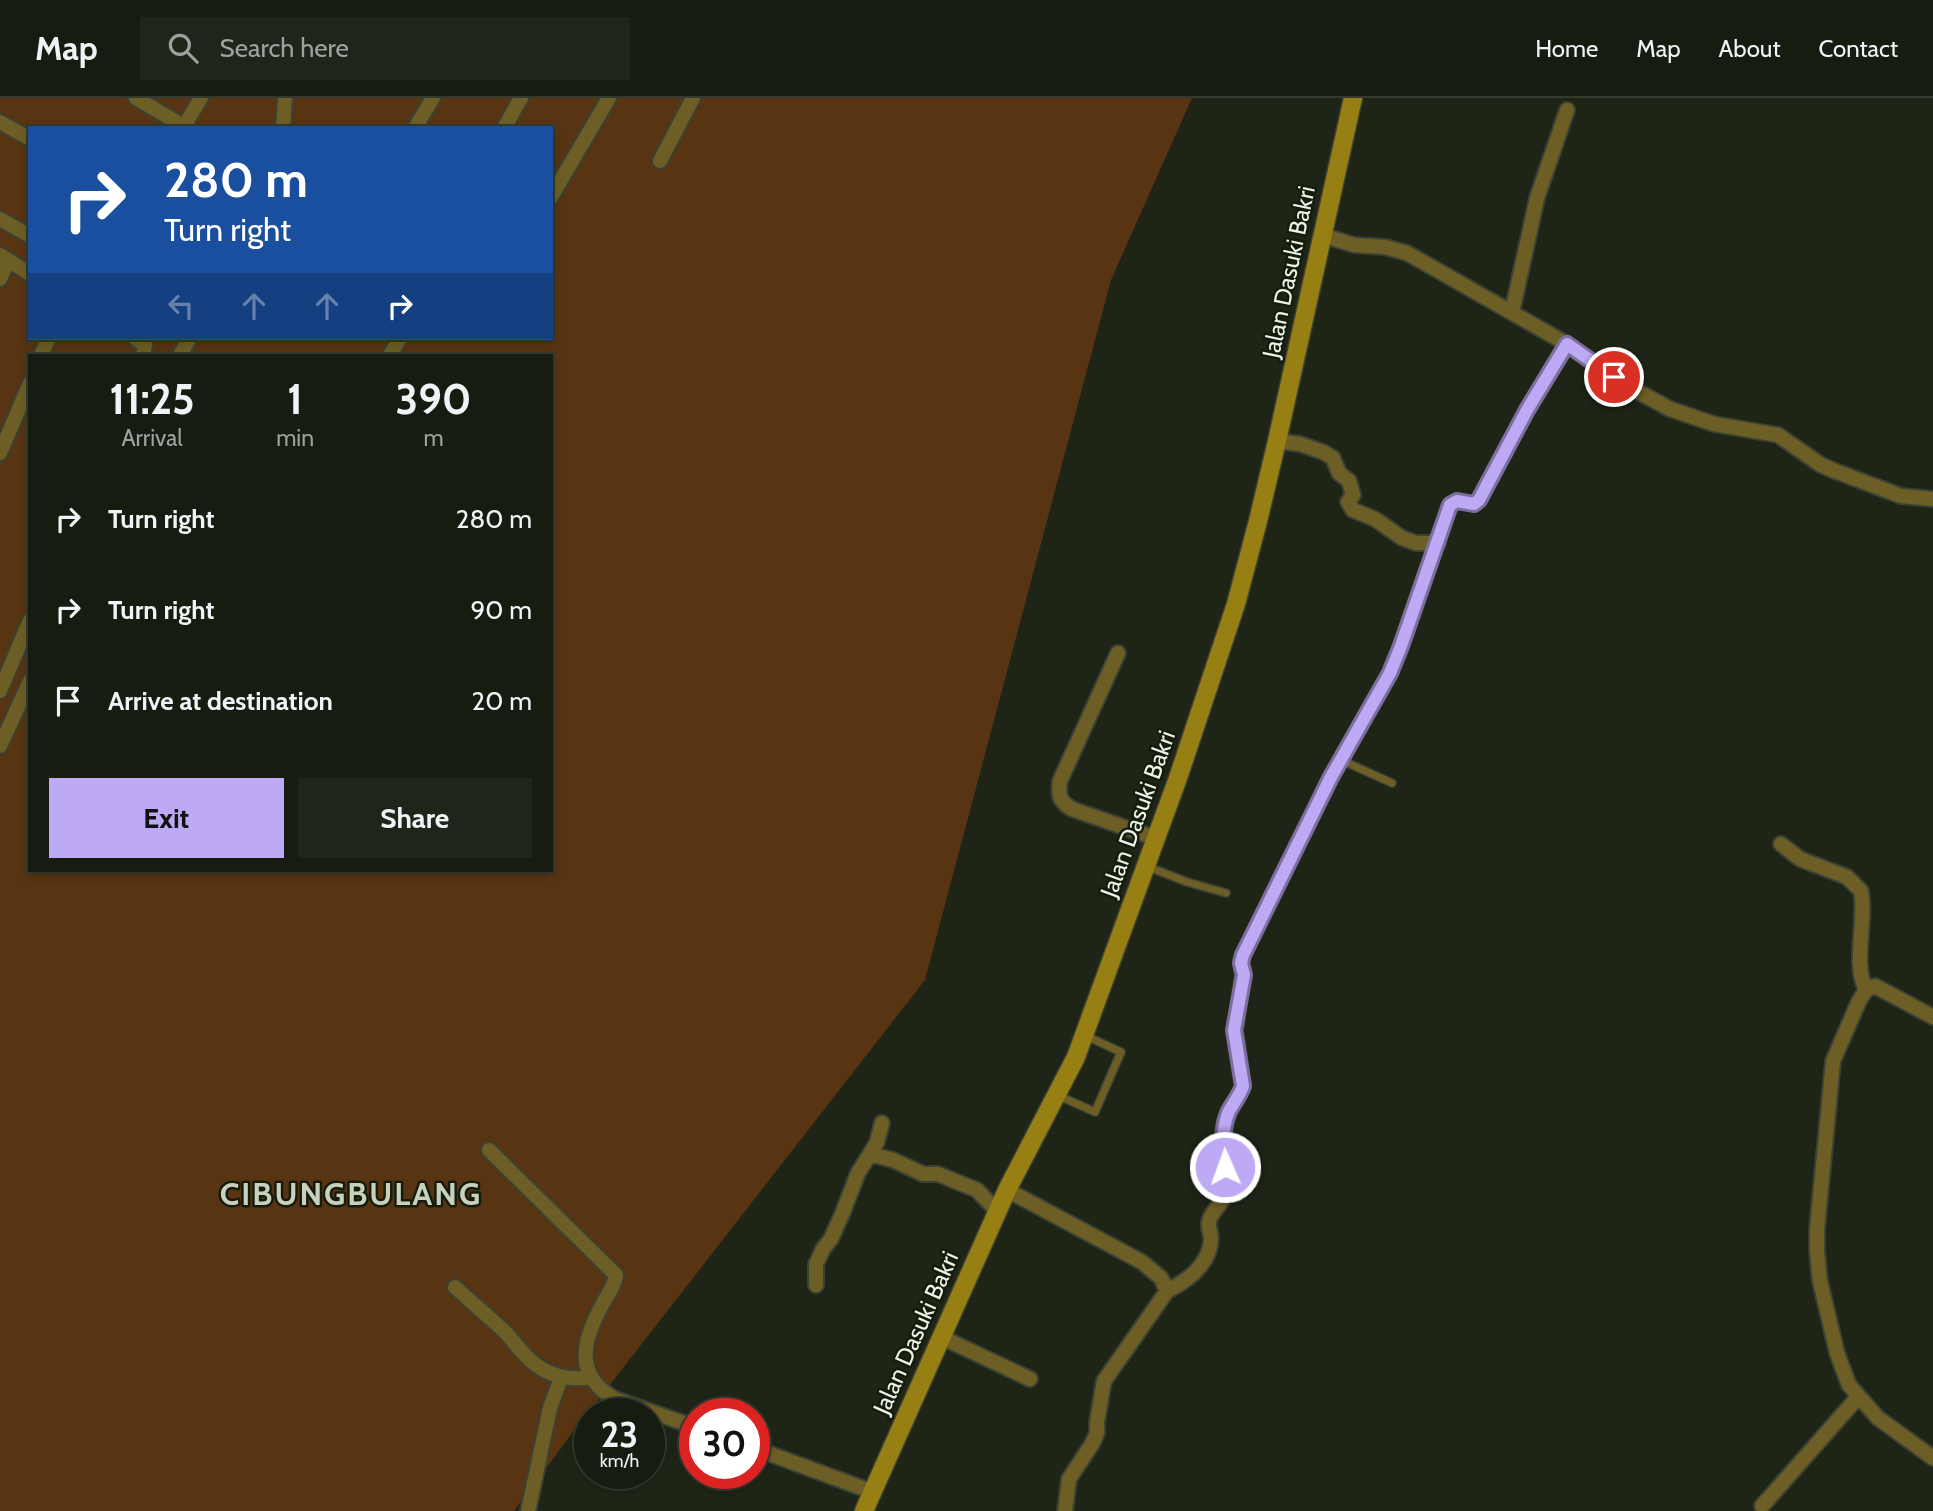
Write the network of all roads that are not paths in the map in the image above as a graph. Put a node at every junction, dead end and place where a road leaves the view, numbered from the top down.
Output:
1 (136, 98) edge
2 (201, 98) edge
3 (285, 98) edge
4 (433, 98) edge
5 (521, 98) edge
6 (609, 98) edge
7 (693, 98) edge
8 (1353, 98) edge
9 (1567, 110) dead end
10 (0, 122) edge
11 (181, 126) edge
12 (184, 126) edge
13 (283, 126) edge
14 (416, 126) edge
15 (505, 126) edge
16 (28, 138) edge
17 (660, 161) dead end
18 (553, 194) edge
19 (0, 219) edge
20 (28, 235) edge
21 (1322, 235) junction
22 (4, 258) edge
23 (28, 273) edge
24 (0, 279) edge
25 (1512, 312) junction
26 (1567, 344) junction
27 (28, 388) edge
28 (1277, 441) junction
29 (0, 453) edge
30 (1933, 499) edge
31 (1438, 543) junction
32 (28, 625) edge
33 (1118, 653) dead end
34 (28, 685) edge
35 (0, 691) edge
36 (0, 746) edge
37 (1340, 760) junction
38 (1392, 783) dead end
39 (1155, 838) junction
40 (1781, 844) dead end
41 (1145, 866) junction
42 (1226, 893) dead end
43 (1866, 990) junction
44 (1931, 1010) edge
45 (1084, 1035) junction
46 (1056, 1095) junction
47 (883, 1124) dead end
48 (489, 1150) dead end
49 (870, 1154) junction
50 (1007, 1190) junction
51 (997, 1211) junction
52 (816, 1285) dead end
53 (454, 1287) dead end
54 (1167, 1291) junction
55 (941, 1337) junction
56 (591, 1377) junction
57 (561, 1378) junction
58 (1030, 1379) dead end
59 (1858, 1397) junction
60 (679, 1421) edge
61 (770, 1454) edge
62 (1933, 1458) edge
63 (873, 1492) junction
64 (1762, 1506) dead end
65 (528, 1511) edge
66 (864, 1511) edge
67 (1065, 1511) edge

1 - 11 street
2 - 12 street
3 - 13 street
4 - 14 street
5 - 15 street
6 - 18 street
7 - 17 street
8 - 21 main road, Jalan Dasuki Bakri
9 - 25 street
10 - 16 street
19 - 20 street
21 - 25 street
21 - 28 main road, Jalan Dasuki Bakri
22 - 23 street
22 - 24 street
25 - 26 street
26 - 30 street
26 - 31 street
27 - 29 street
28 - 31 street
28 - 39 main road, Jalan Dasuki Bakri
31 - 37 street
32 - 35 street
33 - 39 street
34 - 36 street
37 - 38 lane
37 - 54 street
39 - 41 main road, Jalan Dasuki Bakri
40 - 43 street
41 - 42 lane
41 - 45 main road, Jalan Dasuki Bakri
43 - 44 street
43 - 59 street
45 - 46 main road, Jalan Dasuki Bakri
45 - 46 lane
46 - 50 main road, Jalan Dasuki Bakri
47 - 49 street
48 - 56 street
49 - 51 street
49 - 52 street
50 - 51 main road, Jalan Dasuki Bakri
50 - 54 street
51 - 55 main road, Jalan Dasuki Bakri
53 - 57 street
54 - 67 street
55 - 58 street
55 - 63 main road, Jalan Dasuki Bakri
56 - 57 street
56 - 60 street
57 - 65 street
59 - 62 street
59 - 64 street
61 - 63 street
63 - 66 main road, Jalan Dasuki Bakri

